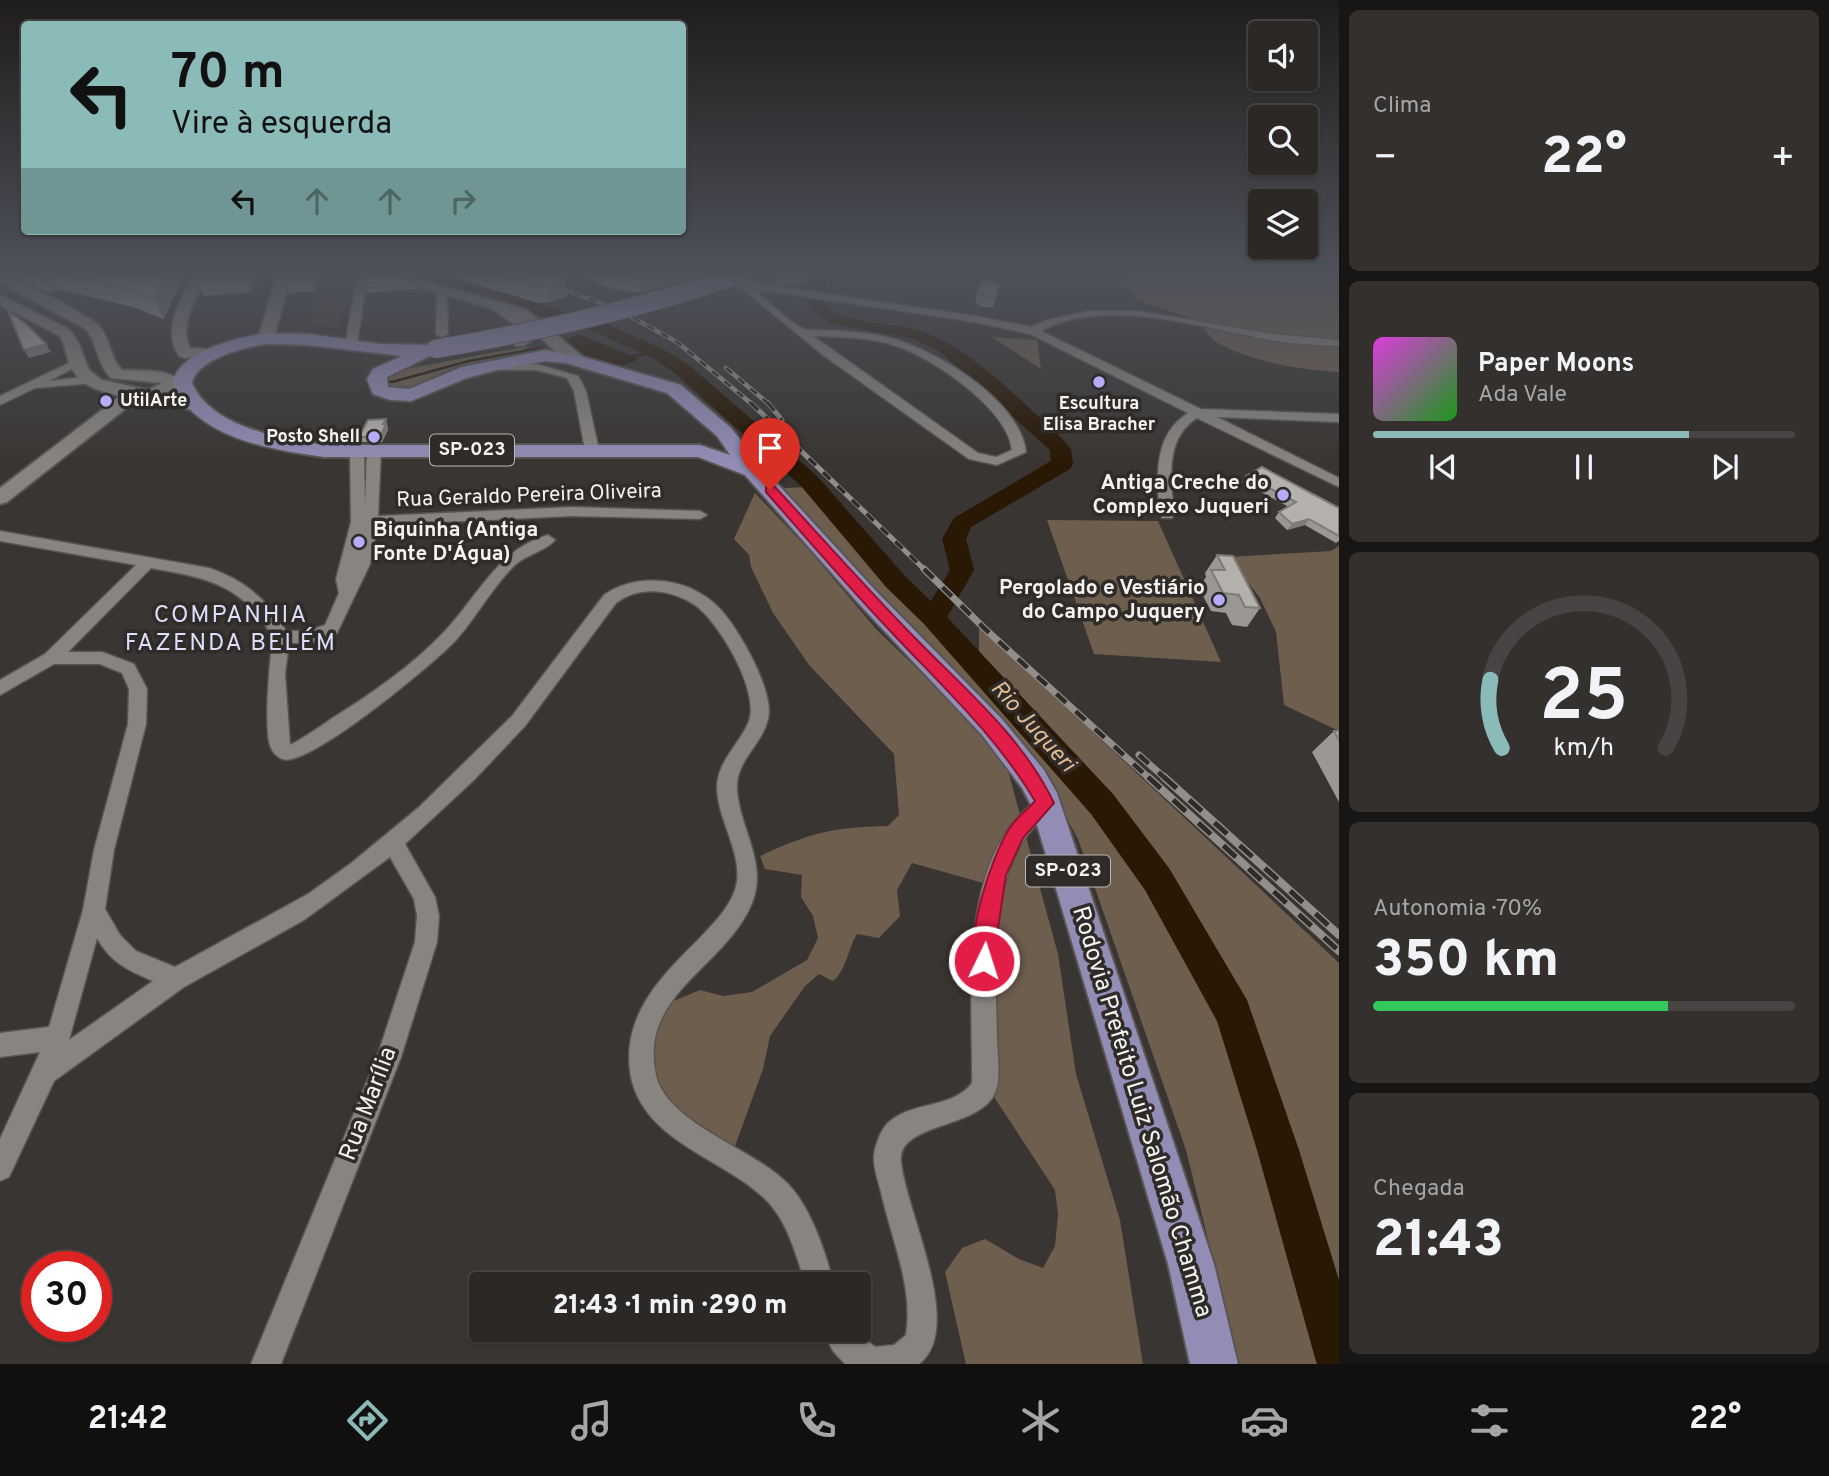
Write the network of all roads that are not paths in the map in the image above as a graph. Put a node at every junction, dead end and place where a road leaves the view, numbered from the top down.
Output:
1 (66, 335) edge
2 (99, 335) edge
3 (178, 335) edge
4 (267, 335) edge
5 (353, 335) edge
6 (437, 335) edge
7 (516, 335) edge
8 (526, 335) edge
9 (544, 335) edge
10 (807, 335) edge
11 (839, 335) edge
12 (1041, 335) edge
13 (1256, 335) edge
14 (266, 338) junction
15 (305, 338) junction
16 (1339, 343) edge
17 (436, 344) junction
18 (519, 344) dead end
19 (351, 345) junction
20 (103, 351) junction
21 (211, 355) junction
22 (76, 358) junction
23 (576, 358) junction
24 (492, 367) junction
25 (383, 373) junction
26 (91, 380) junction
27 (30, 387) junction
28 (142, 389) junction
29 (0, 401) edge
30 (194, 405) junction
31 (1196, 413) junction
32 (1339, 418) edge
33 (724, 432) junction
34 (592, 450) junction
35 (366, 451) junction
36 (700, 451) junction
37 (754, 472) junction
38 (1339, 483) edge
39 (0, 498) edge
40 (700, 515) dead end
41 (1167, 515) dead end
42 (365, 522) junction
43 (0, 536) edge
44 (548, 540) dead end
45 (146, 564) junction
46 (281, 637) junction
47 (51, 658) junction
48 (0, 688) edge
49 (1045, 803) junction
50 (393, 842) junction
51 (94, 910) junction
52 (176, 979) junction
53 (58, 1038) junction
54 (0, 1045) edge
55 (45, 1072) junction
56 (0, 1168) edge
57 (815, 1272) edge
58 (846, 1342) edge
59 (873, 1363) edge
60 (266, 1364) edge
61 (1214, 1364) edge

1 - 22 main road
2 - 20 main road
3 - 21 main road
4 - 14 main road
5 - 19 street
6 - 17 street
7 - 17 main road, SP-023, bridge
8 - 18 street
9 - 23 main road
10 - 11 street
12 - 31 street
13 - 16 street
14 - 15 main road, SP-023
14 - 21 main road, SP-023
15 - 19 main road, SP-023
15 - 25 main road, SP-023
17 - 19 main road, SP-023
17 - 25 main road, SP-023
20 - 22 main road
20 - 28 main road
21 - 28 main road, SP-023
21 - 30 main road, SP-023
22 - 26 main road
22 - 27 street
23 - 24 main road, SP-023
23 - 33 main road, SP-023
24 - 25 main road, SP-023
24 - 34 street
26 - 27 street
26 - 28 main road
27 - 29 street
28 - 30 main road, SP-023
28 - 39 main road
30 - 35 main road, SP-023
31 - 32 street
31 - 38 street
31 - 41 street
33 - 36 main road
33 - 37 main road, SP-023
34 - 35 main road, SP-023
34 - 36 main road, SP-023
35 - 42 street
36 - 37 main road, SP-023
37 - 49 main road, Rodovia Prefeito Luiz Salomão Chamma / SP-023
40 - 42 street, Rua Geraldo Pereira Oliveira
42 - 46 street
43 - 45 street
44 - 46 street
45 - 46 street
45 - 47 street
47 - 48 street
47 - 51 street
49 - 59 street
49 - 61 main road, Rodovia Prefeito Luiz Salomão Chamma / SP-023
50 - 52 street
50 - 57 street
50 - 60 street, Rua Marília
51 - 52 street
51 - 53 street
52 - 55 street
53 - 54 street
53 - 55 street
55 - 56 street
58 - 59 street

